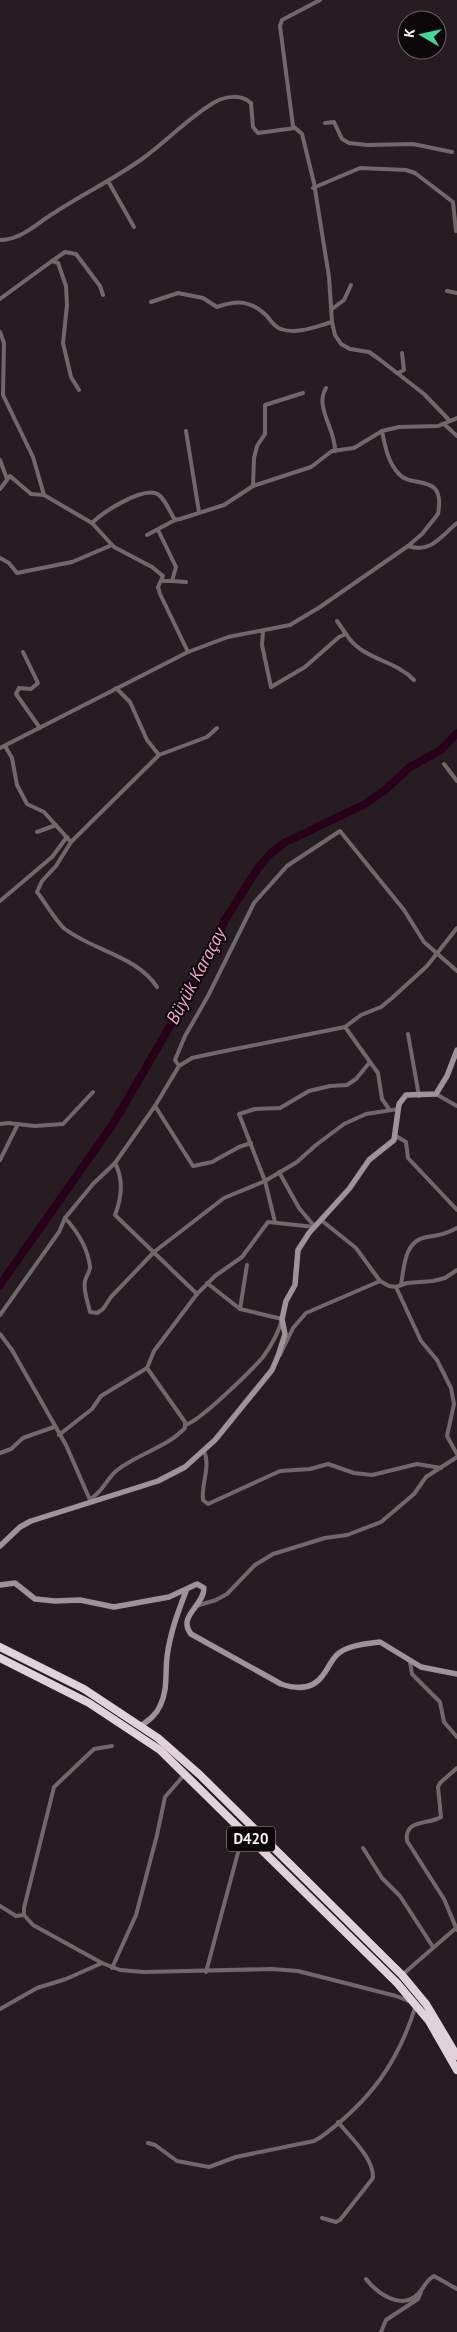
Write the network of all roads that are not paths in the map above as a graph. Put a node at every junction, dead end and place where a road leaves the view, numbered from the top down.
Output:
1 (320, 0) edge
2 (325, 122) dead end
3 (295, 128) junction
4 (452, 152) dead end
5 (108, 182) junction
6 (313, 188) junction
7 (134, 227) dead end
8 (456, 231) dead end
9 (0, 240) edge
10 (52, 261) junction
11 (351, 285) dead end
12 (447, 291) dead end
13 (457, 292) edge
14 (103, 295) dead end
15 (0, 299) edge
16 (151, 302) dead end
17 (332, 309) junction
18 (332, 322) junction
19 (0, 332) edge
20 (402, 353) dead end
21 (398, 373) junction
22 (326, 388) dead end
23 (79, 390) dead end
24 (303, 393) dead end
25 (457, 418) edge
26 (450, 421) junction
27 (444, 424) junction
28 (186, 431) dead end
29 (382, 431) junction
30 (457, 436) edge
31 (335, 451) junction
32 (0, 460) edge
33 (7, 479) junction
34 (253, 486) junction
35 (0, 489) edge
36 (44, 495) junction
37 (199, 512) junction
38 (175, 520) junction
39 (92, 523) junction
40 (457, 523) edge
41 (158, 530) junction
42 (147, 535) dead end
43 (112, 545) junction
44 (408, 546) junction
45 (0, 558) edge
46 (162, 581) junction
47 (172, 581) junction
48 (186, 582) dead end
49 (337, 621) dead end
50 (263, 632) junction
51 (346, 634) junction
52 (24, 652) dead end
53 (188, 652) junction
54 (414, 680) dead end
55 (116, 688) junction
56 (40, 728) junction
57 (217, 728) dead end
58 (5, 746) junction
59 (0, 748) edge
60 (159, 755) junction
61 (444, 764) dead end
62 (457, 781) edge
63 (56, 825) junction
64 (37, 832) dead end
65 (67, 837) junction
66 (71, 842) junction
67 (0, 901) edge
68 (457, 928) edge
69 (438, 952) junction
70 (457, 971) edge
71 (157, 987) dead end
72 (345, 1027) junction
73 (408, 1034) dead end
74 (457, 1050) edge
75 (370, 1062) junction
76 (179, 1066) junction
77 (93, 1092) dead end
78 (436, 1094) junction
79 (419, 1096) junction
80 (155, 1106) junction
81 (457, 1106) edge
82 (389, 1109) junction
83 (398, 1109) junction
84 (0, 1124) edge
85 (18, 1124) junction
86 (396, 1136) junction
87 (251, 1143) junction
88 (0, 1160) edge
89 (115, 1163) junction
90 (279, 1172) junction
91 (265, 1180) junction
92 (457, 1210) edge
93 (65, 1218) junction
94 (321, 1220) junction
95 (275, 1222) junction
96 (316, 1227) junction
97 (457, 1228) edge
98 (154, 1252) junction
99 (247, 1265) dead end
100 (457, 1270) edge
101 (380, 1281) junction
102 (207, 1283) junction
103 (398, 1286) junction
104 (197, 1294) junction
105 (240, 1309) junction
106 (0, 1315) edge
107 (282, 1319) junction
108 (0, 1334) edge
109 (278, 1356) junction
110 (147, 1368) junction
111 (185, 1425) junction
112 (54, 1427) junction
113 (59, 1434) junction
114 (204, 1451) junction
115 (0, 1453) edge
116 (457, 1455) edge
117 (441, 1468) junction
118 (90, 1501) junction
119 (0, 1546) edge
120 (0, 1585) edge
121 (186, 1590) junction
122 (196, 1606) junction
123 (0, 1647) edge
124 (0, 1660) edge
125 (410, 1662) junction
126 (457, 1674) edge
127 (142, 1726) junction
128 (457, 1737) edge
129 (112, 1746) dead end
130 (457, 1768) edge
131 (186, 1774) junction
132 (248, 1836) junction
133 (364, 1848) dead end
134 (0, 1906) edge
135 (24, 1915) junction
136 (455, 1921) edge
137 (456, 1929) edge
138 (433, 1947) junction
139 (102, 1963) junction
140 (112, 1968) junction
141 (206, 1972) junction
142 (402, 1975) junction
143 (416, 2004) junction
144 (0, 2009) edge
145 (457, 2054) edge
146 (457, 2070) edge
147 (338, 2122) junction
148 (148, 2143) dead end
149 (322, 2218) dead end
150 (366, 2279) dead end
151 (457, 2289) edge
152 (422, 2290) junction
153 (381, 2332) edge

1 - 3 street
2 - 4 street
3 - 5 street
3 - 6 street
5 - 7 street
5 - 9 street
6 - 8 street
6 - 17 street
10 - 14 street
10 - 15 street
10 - 23 street
11 - 17 street
12 - 13 street
16 - 18 street
17 - 18 street
18 - 21 street
19 - 36 street
20 - 21 street
21 - 26 street
22 - 31 street
24 - 34 street
25 - 26 street
26 - 27 street
27 - 29 street
27 - 30 street
28 - 37 street
29 - 31 street
29 - 44 street
31 - 34 street
32 - 33 street
33 - 35 street
33 - 36 street
34 - 37 street
36 - 39 street
37 - 38 street
38 - 39 street
38 - 41 street
39 - 43 street
40 - 44 street
41 - 42 street
41 - 47 street
43 - 45 street
43 - 46 street
44 - 50 street
46 - 47 street
46 - 53 street
47 - 48 street
49 - 51 street
50 - 51 street
50 - 53 street
51 - 54 street
52 - 56 street
53 - 55 street
55 - 56 street
55 - 60 street
56 - 58 street
57 - 60 street
58 - 59 street
58 - 63 street
60 - 66 street
61 - 62 street
63 - 64 street
63 - 65 street
65 - 66 street
65 - 67 street
66 - 71 street
68 - 69 street
69 - 70 street
69 - 72 street
69 - 76 street
72 - 75 street
72 - 76 street
73 - 79 street
74 - 78 street
75 - 82 street
75 - 87 street
76 - 80 street
77 - 85 street
78 - 79 street
78 - 81 street
79 - 83 street
80 - 87 street
80 - 89 street
82 - 83 street
82 - 90 street
83 - 86 street
84 - 85 street
85 - 88 street
86 - 92 street
86 - 94 street
87 - 91 street
89 - 93 street
89 - 98 street
90 - 91 street
90 - 96 street
91 - 95 street
91 - 98 street
93 - 98 street
93 - 106 street
94 - 96 street
94 - 101 street
95 - 96 street
95 - 102 street
96 - 107 street
97 - 103 street
98 - 104 street
99 - 105 street
100 - 103 street
101 - 103 street
101 - 109 street
102 - 104 street
102 - 105 street
103 - 116 street
104 - 110 street
105 - 107 street
107 - 109 street
107 - 111 street
108 - 112 street
109 - 114 street
110 - 111 street
110 - 113 street
111 - 118 street
112 - 113 street
112 - 115 street
113 - 118 street
114 - 117 street
114 - 118 street
116 - 117 street
117 - 122 street
118 - 119 street
120 - 121 street
121 - 122 street
121 - 127 street
122 - 125 street
123 - 127 highway, D420
124 - 131 highway, D420
125 - 126 street
125 - 128 street
127 - 142 highway, D420
129 - 135 street
130 - 136 street
131 - 132 highway, D420
131 - 140 street
132 - 141 street
132 - 143 highway, D420
133 - 138 street
134 - 135 street
135 - 139 street
136 - 137 street
137 - 138 street
138 - 142 street
139 - 140 street
139 - 144 street
140 - 141 street
141 - 143 street
142 - 145 highway, D420
143 - 146 highway, D420
143 - 147 street
147 - 148 street
147 - 149 street
150 - 152 street
151 - 152 street
152 - 153 street

